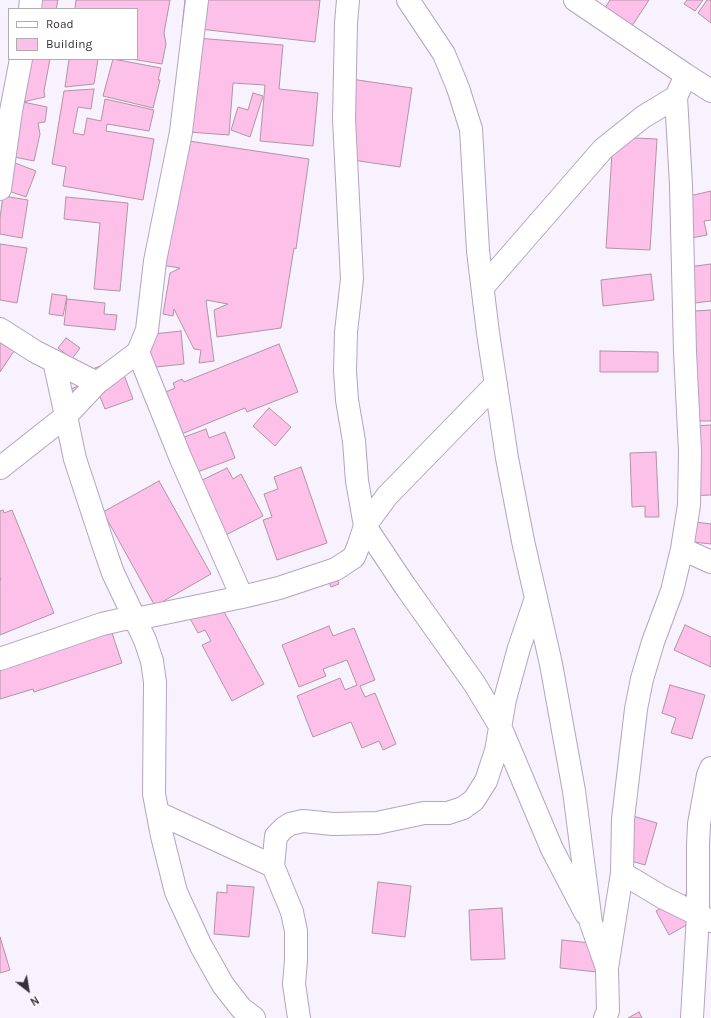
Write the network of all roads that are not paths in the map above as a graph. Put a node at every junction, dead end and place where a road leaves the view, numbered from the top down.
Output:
1 (197, 0) edge
2 (348, 0) edge
3 (408, 0) edge
4 (575, 0) edge
5 (21, 60) edge
6 (686, 75) junction
7 (711, 91) edge
8 (676, 96) junction
9 (0, 189) edge
10 (483, 288) junction
11 (0, 329) edge
12 (138, 352) junction
13 (54, 361) junction
14 (98, 383) junction
15 (496, 384) junction
16 (66, 416) junction
17 (0, 468) edge
18 (365, 526) junction
19 (682, 549) junction
20 (711, 562) edge
21 (242, 597) junction
22 (536, 598) junction
23 (136, 619) junction
24 (0, 659) edge
25 (500, 726) junction
26 (711, 768) edge
27 (158, 813) junction
28 (273, 866) junction
29 (622, 873) junction
30 (705, 918) edge
31 (592, 924) junction
32 (607, 968) junction
33 (699, 1015) edge
34 (608, 1016) edge
35 (254, 1018) edge
36 (299, 1018) edge

1 - 12 street
2 - 18 street
3 - 10 street
4 - 6 street
5 - 9 street
6 - 7 street
6 - 8 street
8 - 10 street
8 - 19 street
10 - 15 street
11 - 13 street
12 - 14 street
12 - 21 street
13 - 14 street
13 - 16 street
14 - 16 street
15 - 18 street
15 - 22 street
16 - 17 street
16 - 23 street
18 - 21 street
18 - 25 street
19 - 20 street
19 - 29 street
21 - 23 street
22 - 25 street
22 - 31 street
23 - 24 street
23 - 27 street
25 - 28 street
25 - 31 street
26 - 30 street
27 - 28 street
27 - 35 street
28 - 36 street
29 - 30 street
29 - 32 street
30 - 33 street
31 - 32 street
32 - 34 street

